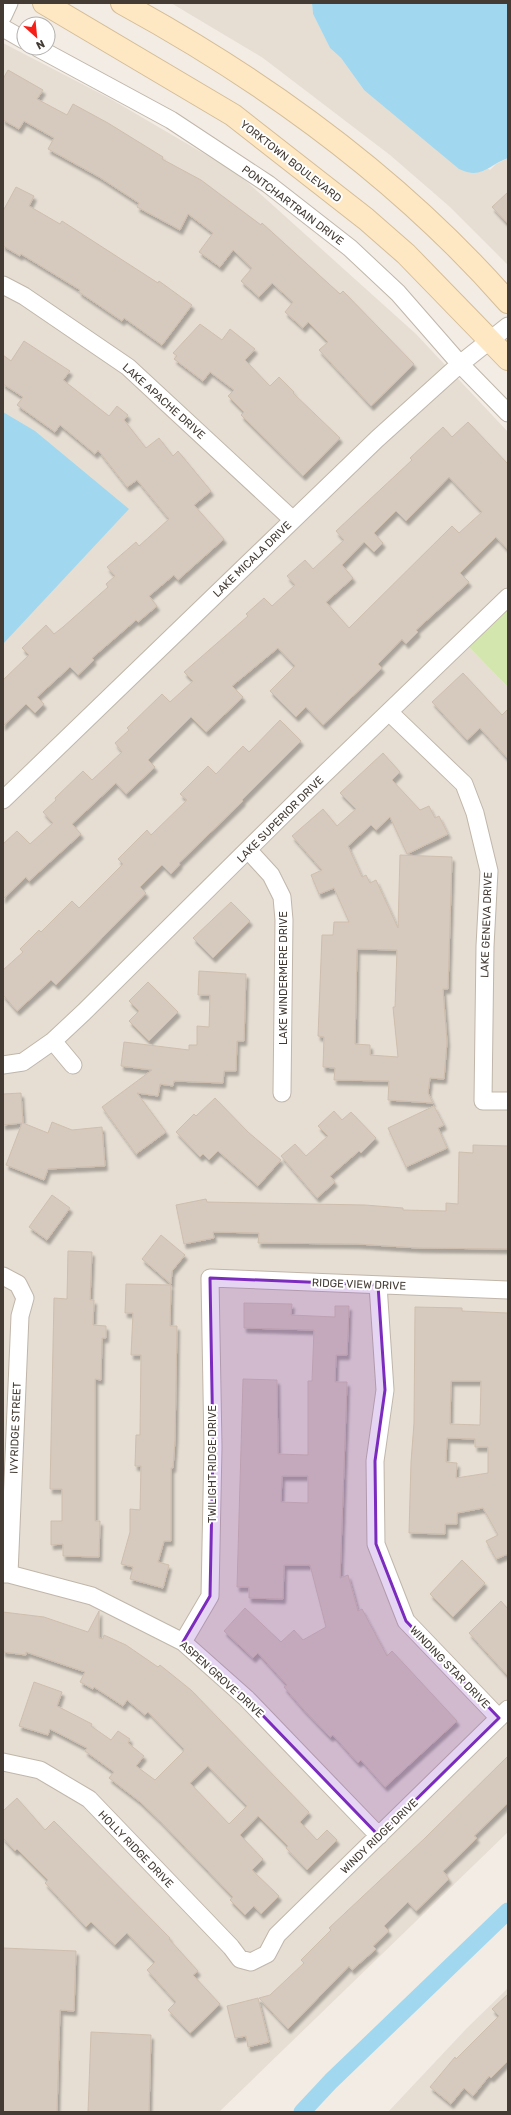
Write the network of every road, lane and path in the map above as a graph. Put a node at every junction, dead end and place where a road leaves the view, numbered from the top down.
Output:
1 (9, 3) edge
2 (44, 3) edge
3 (122, 3) edge
4 (3, 16) edge
5 (3, 28) edge
6 (16, 35) edge
7 (53, 56) edge
8 (3, 285) edge
9 (508, 302) edge
10 (508, 326) edge
11 (490, 339) junction
12 (508, 359) edge
13 (460, 364) junction
14 (508, 413) edge
15 (292, 520) junction
16 (508, 597) edge
17 (389, 712) junction
18 (3, 800) edge
19 (249, 851) junction
20 (53, 1041) junction
21 (73, 1064) dead end
22 (3, 1065) edge
23 (282, 1093) dead end
24 (508, 1102) edge
25 (3, 1276) edge
26 (210, 1278) joint
27 (378, 1285) junction
28 (508, 1290) edge
29 (6, 1574) edge
30 (183, 1642) junction
31 (504, 1714) edge
32 (3, 1762) edge
33 (379, 1836) junction
34 (251, 1962) joint

1 - 4 street
2 - 11 main road, YORKTOWN BOULEVARD
3 - 9 main road
5 - 6 street
7 - 13 street, PONTCHARTRAIN DRIVE
8 - 15 street, LAKE APACHE DRIVE
10 - 11 street, LAKE MICALA DRIVE
11 - 12 main road, YORKTOWN BOULEVARD
11 - 13 street, LAKE MICALA DRIVE
13 - 14 street, PONTCHARTRAIN DRIVE
13 - 15 street, LAKE MICALA DRIVE
15 - 18 street, LAKE MICALA DRIVE
16 - 17 street, LAKE SUPERIOR DRIVE
17 - 19 street, LAKE SUPERIOR DRIVE
17 - 24 street, LAKE GENEVA DRIVE
19 - 20 street, LAKE SUPERIOR DRIVE
19 - 23 street, LAKE WINDERMERE DRIVE
20 - 21 street
20 - 22 street, LAKE SUPERIOR DRIVE
25 - 29 street, IVYRIDGE STREET
26 - 27 street, RIDGE VIEW DRIVE
26 - 30 street, TWILIGHT RIDGE DRIVE
27 - 28 street, RIDGE VIEW DRIVE
27 - 31 street, WINDING STAR DRIVE
29 - 30 street, ASPEN GROVE DRIVE
30 - 33 street, ASPEN GROVE DRIVE
31 - 33 street, WINDY RIDGE DRIVE
32 - 34 street, HOLLY RIDGE DRIVE
33 - 34 street, WINDY RIDGE DRIVE

